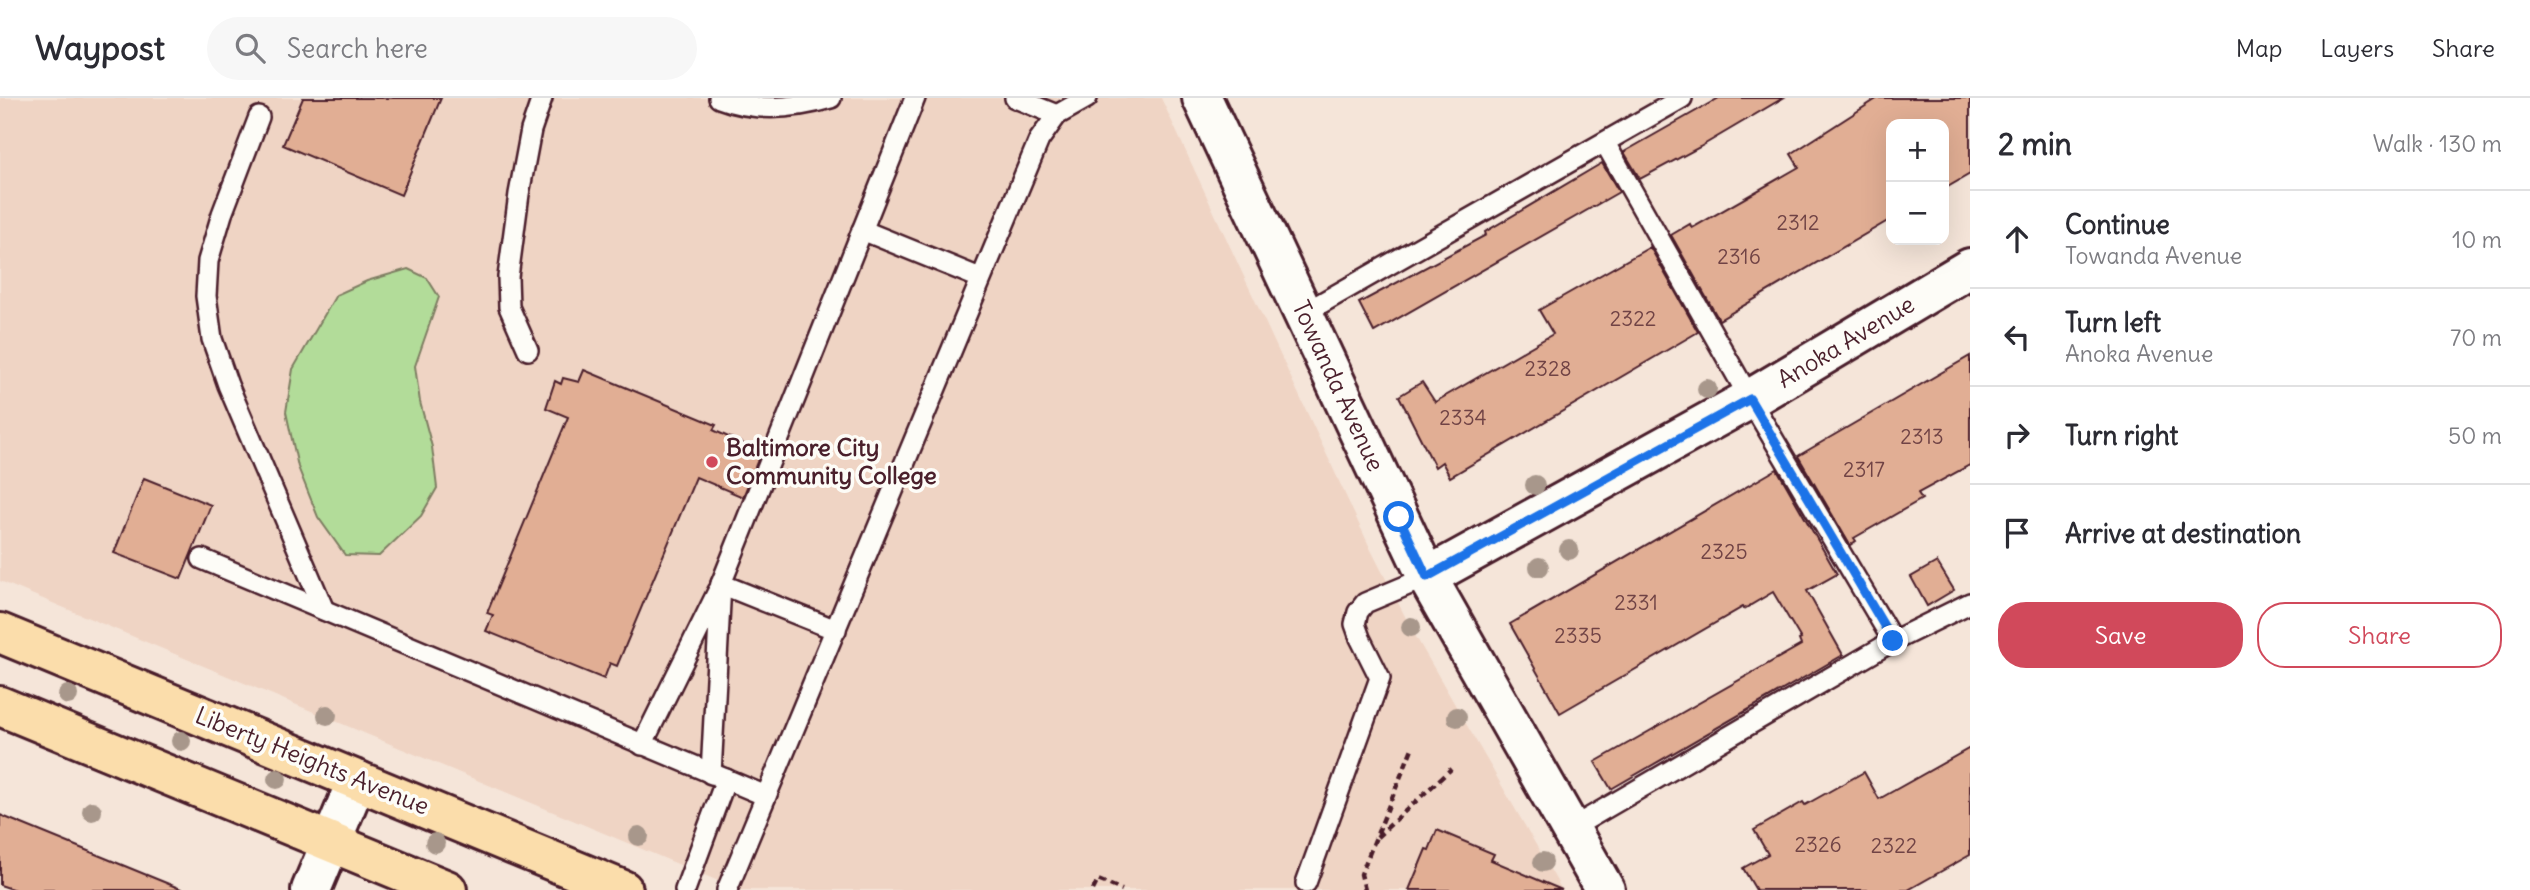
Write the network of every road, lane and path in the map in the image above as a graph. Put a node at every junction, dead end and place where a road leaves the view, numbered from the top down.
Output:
1 (542, 98) edge
2 (719, 98) edge
3 (831, 98) edge
4 (915, 98) edge
5 (1015, 98) edge
6 (1087, 98) edge
7 (1202, 98) edge
8 (1682, 98) edge
9 (1057, 114) junction
10 (260, 117) dead end
11 (1605, 143) junction
12 (862, 230) junction
13 (1970, 268) edge
14 (980, 278) junction
15 (1304, 313) junction
16 (528, 350) dead end
17 (1750, 399) junction
18 (202, 559) dead end
19 (1427, 577) junction
20 (722, 583) junction
21 (1970, 603) edge
22 (324, 610) junction
23 (836, 630) junction
24 (0, 633) edge
25 (1893, 641) junction
26 (0, 706) edge
27 (642, 745) junction
28 (1413, 746) dead end
29 (1451, 769) dead end
30 (718, 776) junction
31 (357, 780) junction
32 (766, 796) junction
33 (1570, 829) junction
34 (1375, 839) junction
35 (331, 842) junction
36 (1307, 883) dead end
37 (311, 890) edge
38 (447, 890) edge
39 (623, 890) edge
40 (685, 890) edge
41 (727, 890) edge
42 (1093, 890) edge
43 (1122, 890) edge
44 (1365, 890) edge
45 (1605, 890) edge

1 - 16 lane
2 - 3 lane
4 - 12 lane
5 - 9 lane
6 - 9 lane
7 - 15 street, Towanda Avenue
8 - 11 lane
9 - 14 lane
10 - 22 lane
11 - 15 lane
11 - 17 lane
12 - 14 lane
12 - 20 lane
13 - 17 street, Anoka Avenue
14 - 23 lane
15 - 19 street, Towanda Avenue
17 - 19 street, Anoka Avenue
17 - 25 lane
18 - 22 lane
19 - 33 street, Towanda Avenue
19 - 36 lane
20 - 23 lane
20 - 27 lane
20 - 30 lane
21 - 25 lane
22 - 27 lane
23 - 32 lane
24 - 31 main road, Liberty Heights Avenue
25 - 33 lane
26 - 35 main road
27 - 30 lane
28 - 34 path
29 - 34 path
30 - 32 lane
30 - 40 lane
31 - 35 street
31 - 39 main road, Liberty Heights Avenue
32 - 41 lane
33 - 45 street, Towanda Avenue
34 - 44 path
35 - 37 street
35 - 38 main road
42 - 43 path

